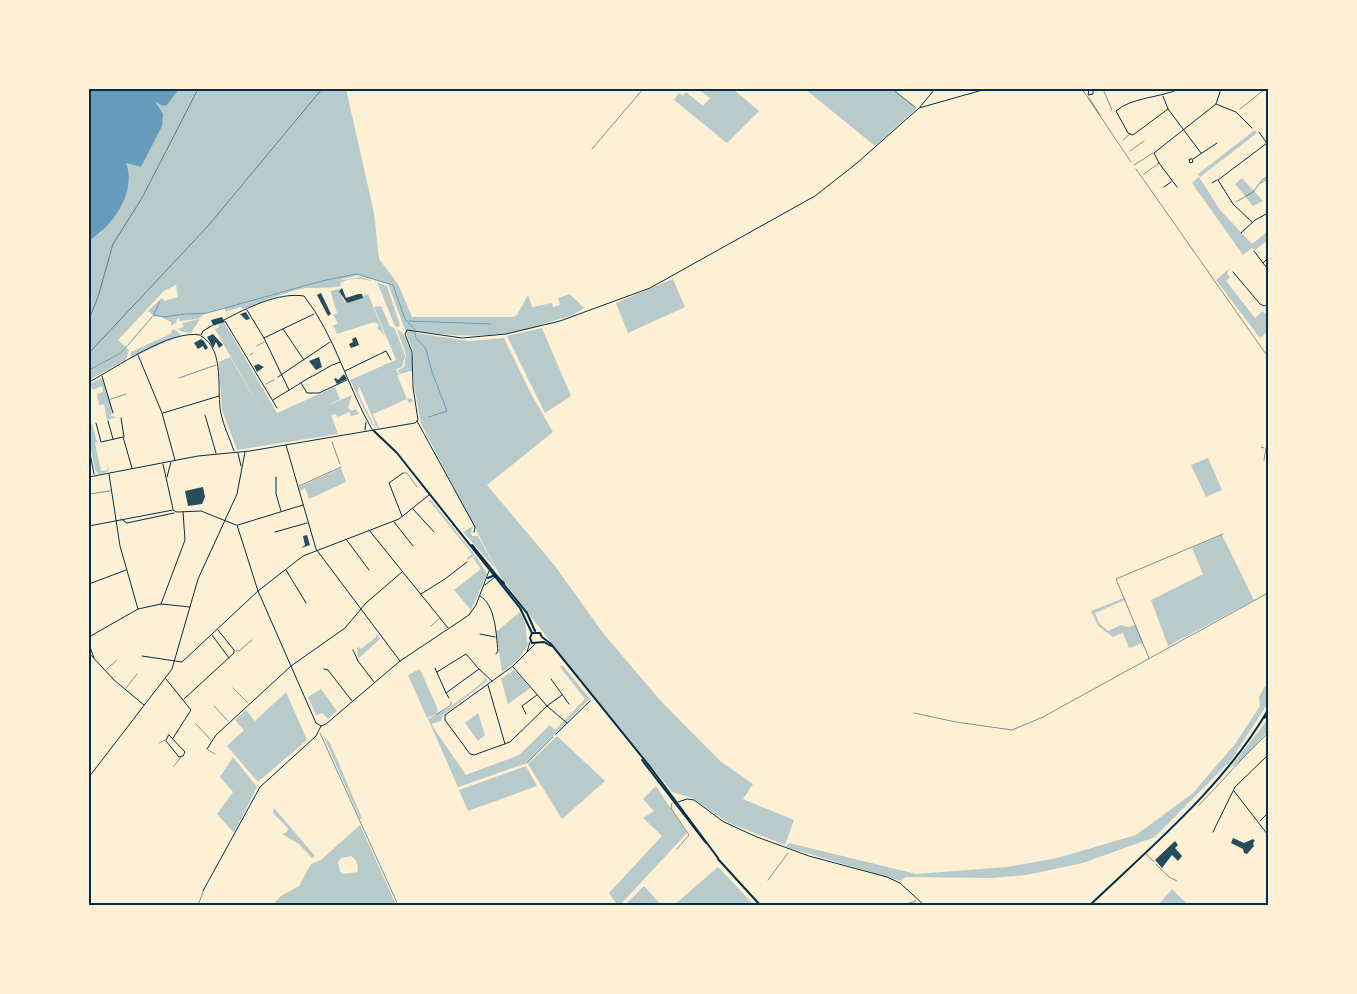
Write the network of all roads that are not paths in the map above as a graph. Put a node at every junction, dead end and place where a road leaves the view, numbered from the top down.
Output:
1 (935, 89) edge
2 (986, 89) edge
3 (1096, 89) edge
4 (1179, 89) edge
5 (1221, 89) edge
6 (1093, 90) junction
7 (1163, 96) junction
8 (1216, 104) junction
9 (1268, 105) edge
10 (1266, 107) dead end
11 (919, 109) junction
12 (1168, 110) junction
13 (1252, 128) dead end
14 (1184, 129) junction
15 (1259, 132) dead end
16 (1130, 134) junction
17 (1123, 140) dead end
18 (1217, 143) dead end
19 (1267, 144) edge
20 (1201, 153) junction
21 (1154, 154) junction
22 (1193, 159) dead end
23 (1159, 163) junction
24 (1134, 165) road end
25 (1144, 174) dead end
26 (1218, 180) junction
27 (1172, 182) junction
28 (1212, 184) dead end
29 (1164, 187) dead end
30 (1177, 188) dead end
31 (1268, 213) edge
32 (1252, 222) junction
33 (1241, 233) dead end
34 (1254, 252) dead end
35 (1268, 258) edge
36 (1263, 263) junction
37 (1268, 269) edge
38 (1234, 272) dead end
39 (1268, 305) edge
40 (246, 310) junction
41 (315, 314) junction
42 (224, 321) junction
43 (283, 329) junction
44 (201, 336) junction
45 (264, 338) junction
46 (265, 341) junction
47 (330, 342) junction
48 (257, 346) dead end
49 (138, 355) junction
50 (304, 360) junction
51 (391, 360) dead end
52 (340, 362) junction
53 (217, 364) junction
54 (345, 371) junction
55 (102, 375) junction
56 (281, 375) junction
57 (179, 378) dead end
58 (278, 378) road end
59 (348, 379) junction
60 (89, 382) edge
61 (301, 383) junction
62 (289, 390) junction
63 (126, 394) dead end
64 (220, 396) junction
65 (111, 399) junction
66 (273, 400) junction
67 (277, 408) dead end
68 (113, 413) dead end
69 (162, 413) junction
70 (205, 415) dead end
71 (121, 418) dead end
72 (108, 420) dead end
73 (366, 421) junction
74 (417, 422) junction
75 (96, 423) dead end
76 (365, 430) junction
77 (374, 431) junction
78 (123, 437) junction
79 (113, 439) junction
80 (286, 445) junction
81 (1261, 447) dead end
82 (89, 448) edge
83 (1267, 448) edge
84 (236, 452) junction
85 (245, 452) junction
86 (216, 454) junction
87 (1264, 460) dead end
88 (175, 461) junction
89 (171, 462) junction
90 (163, 463) junction
91 (341, 467) road end
92 (132, 469) junction
93 (242, 470) junction
94 (108, 473) junction
95 (404, 473) joint
96 (95, 476) junction
97 (89, 477) edge
98 (167, 477) junction
99 (276, 477) dead end
100 (297, 486) junction
101 (417, 487) dead end
102 (111, 490) junction
103 (89, 494) edge
104 (430, 494) junction
105 (303, 505) junction
106 (413, 509) junction
107 (173, 511) junction
108 (183, 512) junction
109 (281, 512) junction
110 (402, 517) junction
111 (120, 519) junction
112 (116, 520) junction
113 (225, 521) junction
114 (393, 521) junction
115 (308, 522) junction
116 (237, 525) junction
117 (89, 526) edge
118 (369, 530) junction
119 (275, 532) dead end
120 (434, 532) dead end
121 (474, 532) dead end
122 (462, 534) junction
123 (346, 538) junction
124 (413, 546) dead end
125 (316, 549) junction
126 (466, 562) dead end
127 (285, 569) junction
128 (126, 570) junction
129 (369, 570) dead end
130 (489, 570) junction
131 (402, 572) junction
132 (495, 575) junction
133 (488, 578) junction
134 (89, 584) edge
135 (484, 585) junction
136 (258, 592) junction
137 (420, 594) junction
138 (480, 596) junction
139 (306, 603) dead end
140 (161, 604) junction
141 (191, 607) junction
142 (361, 609) junction
143 (138, 610) junction
144 (440, 618) junction
145 (431, 626) dead end
146 (218, 629) junction
147 (449, 629) junction
148 (534, 632) junction
149 (480, 634) dead end
150 (211, 635) junction
151 (89, 637) edge
152 (496, 637) junction
153 (542, 638) junction
154 (252, 640) dead end
155 (531, 641) junction
156 (540, 642) junction
157 (89, 644) edge
158 (534, 644) junction
159 (554, 648) junction
160 (353, 650) dead end
161 (234, 651) junction
162 (526, 652) junction
163 (89, 653) edge
164 (496, 654) dead end
165 (142, 656) dead end
166 (229, 658) junction
167 (94, 659) junction
168 (117, 660) dead end
169 (175, 661) junction
170 (400, 661) junction
171 (291, 666) junction
172 (513, 666) junction
173 (435, 668) dead end
174 (324, 669) dead end
175 (478, 669) junction
176 (105, 671) junction
177 (437, 672) junction
178 (137, 674) dead end
179 (165, 679) junction
180 (550, 679) dead end
181 (492, 681) junction
182 (375, 683) junction
183 (488, 685) junction
184 (233, 688) dead end
185 (125, 690) junction
186 (446, 693) junction
187 (537, 695) junction
188 (562, 695) junction
189 (449, 698) dead end
190 (184, 699) junction
191 (352, 701) junction
192 (590, 701) dead end
193 (249, 704) junction
194 (569, 704) dead end
195 (144, 706) junction
196 (214, 706) dead end
197 (547, 706) junction
198 (1268, 710) edge
199 (526, 714) dead end
200 (1268, 715) edge
201 (1264, 718) junction
202 (229, 722) junction
203 (567, 723) junction
204 (196, 724) dead end
205 (321, 726) junction
206 (556, 734) road end
207 (173, 738) junction
208 (165, 740) junction
209 (212, 741) junction
210 (159, 743) dead end
211 (505, 744) junction
212 (634, 748) junction
213 (207, 749) joint
214 (215, 754) dead end
215 (1268, 754) edge
216 (181, 758) junction
217 (174, 766) dead end
218 (89, 777) edge
219 (1234, 790) junction
220 (673, 802) junction
221 (678, 802) junction
222 (1268, 813) edge
223 (1260, 822) junction
224 (1213, 832) dead end
225 (1268, 834) edge
226 (677, 848) dead end
227 (1145, 853) junction
228 (718, 858) junction
229 (1154, 862) dead end
230 (1156, 864) dead end
231 (1177, 881) dead end
232 (203, 891) joint
233 (198, 905) edge
234 (760, 905) edge
235 (924, 905) edge
236 (1090, 905) edge

1 - 11 street
2 - 11 street
3 - 6 street
4 - 7 street
5 - 8 street
6 - 6 street
7 - 12 street
7 - 16 street
8 - 13 street
8 - 14 street
9 - 10 lane
11 - 74 street
12 - 14 street
12 - 16 street
14 - 20 street
14 - 21 street
15 - 19 street
16 - 17 lane
18 - 20 street
19 - 26 street
20 - 22 street
21 - 23 street
21 - 24 lane
23 - 25 lane
23 - 27 street
26 - 28 street
26 - 32 street
27 - 29 street
27 - 30 street
31 - 32 street
32 - 33 street
34 - 36 street
35 - 36 street
36 - 37 street
38 - 39 street
40 - 41 street
40 - 42 street
40 - 45 street
41 - 43 street
41 - 47 street
42 - 44 street
42 - 66 street
43 - 45 street
43 - 50 street
44 - 49 street
44 - 53 street
45 - 46 street
46 - 48 lane
46 - 56 street
47 - 50 street
47 - 52 street
49 - 55 street
49 - 69 street
50 - 56 street
51 - 54 street
52 - 54 street
52 - 61 street
53 - 57 lane
53 - 64 street
54 - 59 street
55 - 60 street
55 - 65 street
56 - 58 street
56 - 62 street
59 - 61 street
59 - 73 street
61 - 62 street
62 - 66 street
63 - 65 lane
64 - 69 street
64 - 84 street
65 - 68 street
66 - 67 street
69 - 88 street
70 - 86 street
71 - 78 street
72 - 79 street
73 - 76 street
73 - 77 street
74 - 77 street
74 - 121 street
75 - 79 street
76 - 77 street
76 - 80 street
77 - 104 street
78 - 79 street
78 - 92 street
80 - 85 street
80 - 100 street
81 - 83 lane
82 - 96 street
83 - 87 lane
84 - 85 street
84 - 86 street
84 - 93 street
85 - 93 street
86 - 88 street
88 - 89 street
89 - 90 street
89 - 98 street
90 - 92 street
90 - 98 street
91 - 100 lane
92 - 94 street
93 - 113 street
94 - 96 street
94 - 102 street
95 - 101 lane
95 - 110 street
96 - 97 street
98 - 107 street
99 - 109 street
100 - 105 street
102 - 103 lane
102 - 112 street
104 - 106 street
104 - 122 street
105 - 109 street
105 - 115 street
106 - 110 street
106 - 120 street
107 - 108 street
107 - 111 street
107 - 111 street
108 - 113 street
108 - 140 street
109 - 116 street
110 - 114 street
111 - 112 street
112 - 117 street
112 - 128 street
113 - 116 street
113 - 141 street
114 - 118 street
114 - 124 street
115 - 119 street
115 - 125 street
116 - 136 street
118 - 123 street
118 - 131 street
122 - 130 street
122 - 132 street
123 - 125 street
123 - 129 street
125 - 127 street
125 - 142 street
126 - 137 street
127 - 136 street
127 - 139 street
128 - 134 street
128 - 143 street
130 - 132 street
130 - 133 street
131 - 137 street
131 - 142 street
132 - 133 street
132 - 135 street
132 - 148 street
132 - 148 street
133 - 135 street
135 - 138 street
136 - 146 street
136 - 171 street
137 - 144 street
138 - 147 street
138 - 152 street
140 - 141 street
140 - 143 street
141 - 169 street
142 - 170 street
142 - 171 street
143 - 151 street
144 - 145 lane
144 - 147 street
146 - 150 street
146 - 161 street
147 - 170 street
148 - 153 street
148 - 155 street
149 - 152 street
150 - 166 street
150 - 169 street
152 - 164 street
153 - 156 street
153 - 159 street
154 - 161 lane
155 - 158 street
155 - 162 street
156 - 158 street
156 - 159 street
157 - 167 street
158 - 162 street
159 - 212 street
160 - 182 street
161 - 166 street
162 - 172 street
163 - 167 street
165 - 169 street
166 - 190 street
167 - 176 street
168 - 176 lane
169 - 179 street
170 - 182 street
171 - 193 street
171 - 205 street
172 - 181 street
172 - 187 street
173 - 177 street
174 - 191 street
175 - 177 street
175 - 181 street
175 - 186 street
176 - 185 street
177 - 186 street
178 - 185 lane
179 - 190 street
179 - 195 street
180 - 188 street
181 - 183 street
182 - 191 street
183 - 211 street
183 - 211 street
184 - 193 lane
185 - 195 street
186 - 189 street
187 - 197 street
187 - 199 street
188 - 194 street
188 - 197 street
190 - 207 street
191 - 205 street
192 - 203 street
193 - 202 street
195 - 218 street
196 - 202 lane
197 - 203 street
197 - 211 street
198 - 201 street
200 - 201 street
201 - 227 street
202 - 209 street
203 - 206 street
204 - 209 lane
205 - 232 street
207 - 208 street
207 - 216 street
208 - 210 lane
208 - 216 street
209 - 213 street
212 - 220 street
212 - 221 street
213 - 214 lane
215 - 219 street
216 - 217 lane
219 - 223 street
219 - 224 street
220 - 226 lane
220 - 228 street
221 - 228 street
221 - 235 street
222 - 223 street
223 - 225 street
227 - 229 lane
227 - 236 street
228 - 234 street
230 - 231 lane
232 - 233 lane

